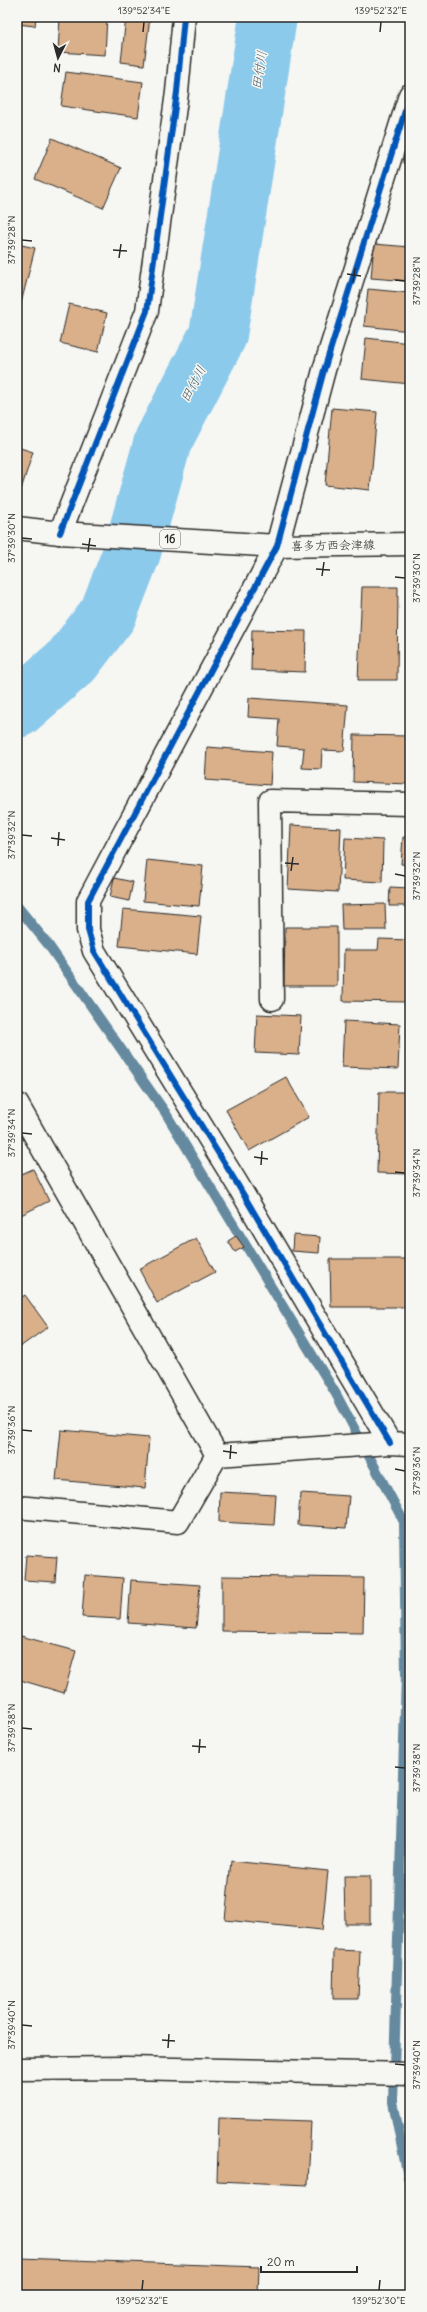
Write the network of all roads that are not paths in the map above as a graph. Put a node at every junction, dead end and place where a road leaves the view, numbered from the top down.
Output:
1 (184, 17) edge
2 (409, 106) edge
3 (17, 528) edge
4 (70, 534) junction
5 (268, 544) junction
6 (410, 544) edge
7 (410, 804) edge
8 (272, 999) dead end
9 (17, 1104) edge
10 (400, 1444) edge
11 (217, 1455) junction
12 (17, 1507) edge
13 (17, 2069) edge
14 (410, 2074) edge

1 - 4 street
2 - 5 street
3 - 4 street, 喜多方西会津線 / 16
4 - 5 street, 喜多方西会津線 / 16
5 - 6 street, 喜多方西会津線 / 16
5 - 10 street
7 - 8 street
9 - 11 street
10 - 11 street
11 - 12 street
13 - 14 street

